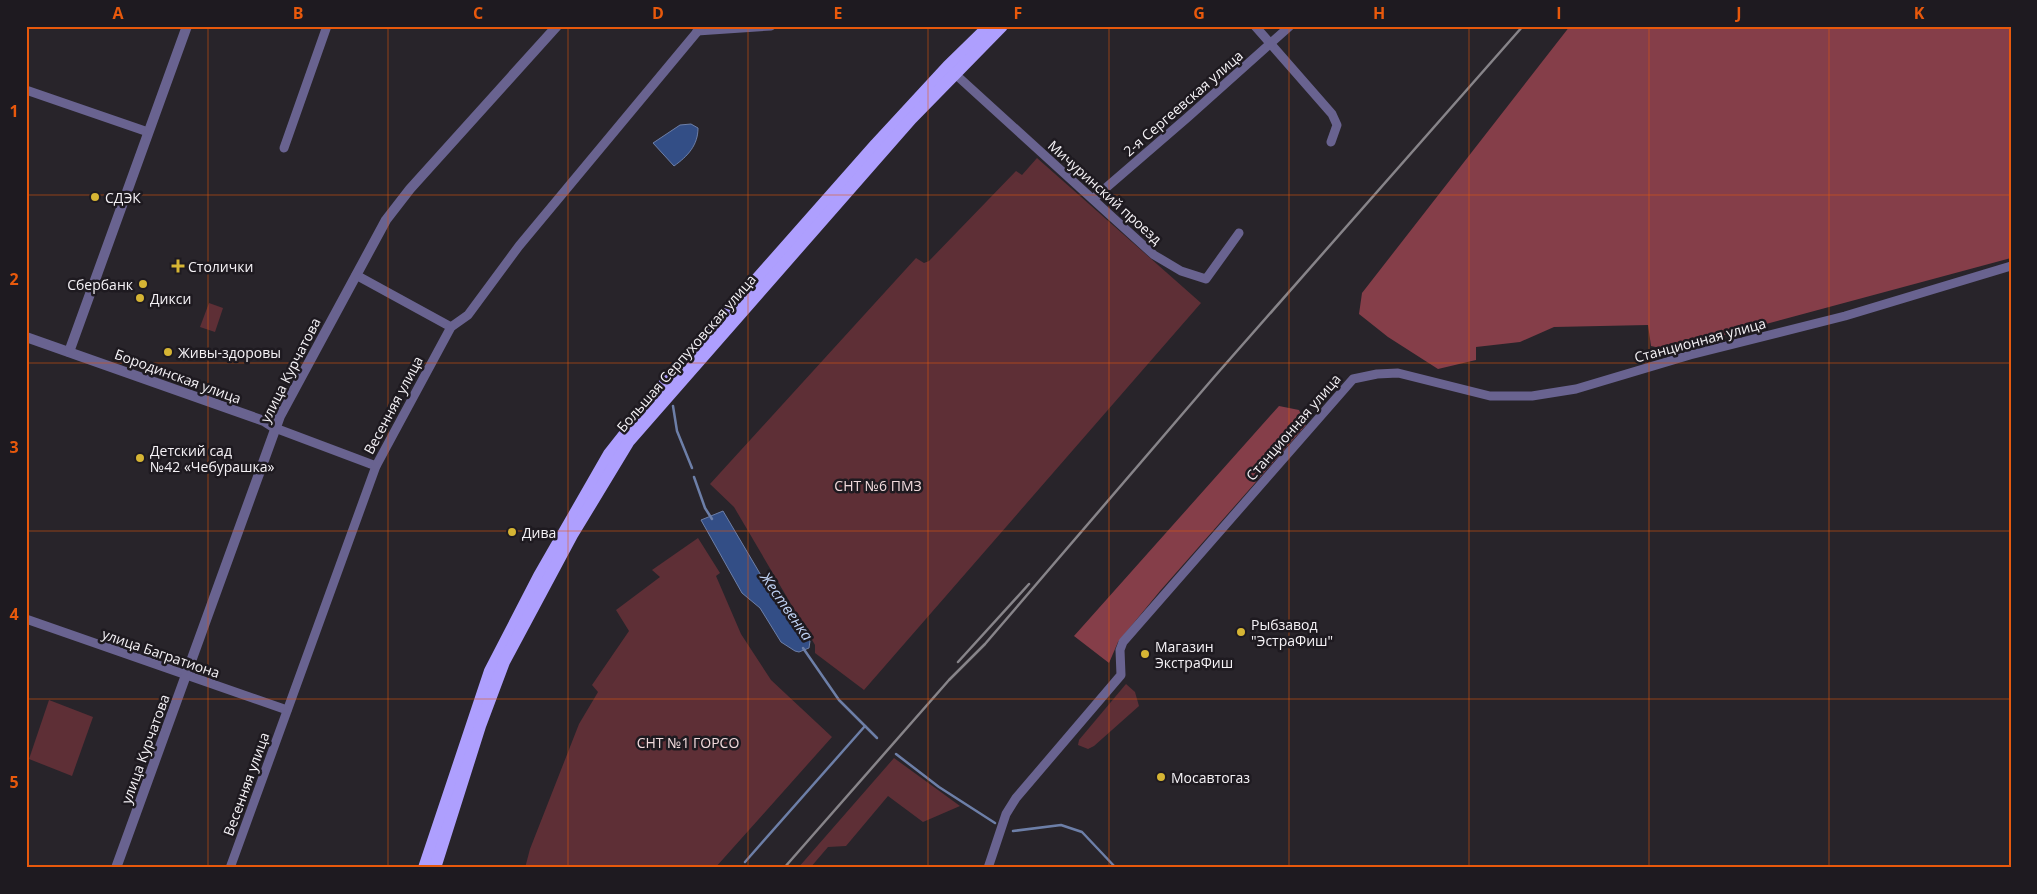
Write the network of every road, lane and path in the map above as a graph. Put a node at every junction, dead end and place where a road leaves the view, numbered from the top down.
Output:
1 (187, 26) edge
2 (327, 26) edge
3 (557, 26) edge
4 (771, 26) edge
5 (990, 26) edge
6 (1002, 26) edge
7 (1255, 26) edge
8 (1290, 26) edge
9 (699, 29) edge
10 (1270, 44) junction
11 (954, 73) junction
12 (26, 90) edge
13 (148, 132) junction
14 (1332, 142) dead end
15 (284, 148) dead end
16 (1093, 199) junction
17 (1239, 233) dead end
18 (2011, 266) edge
19 (356, 275) junction
20 (451, 327) junction
21 (26, 337) edge
22 (69, 352) junction
23 (275, 428) junction
24 (376, 466) junction
25 (26, 619) edge
26 (186, 677) junction
27 (287, 710) junction
28 (116, 868) edge
29 (230, 868) edge
30 (424, 868) edge
31 (435, 868) edge
32 (988, 868) edge

1 - 13 street
2 - 15 street
3 - 19 street, улица Курчатова
4 - 9 street
5 - 30 main road, Большая Серпуховская улица
6 - 11 main road, Большая Серпуховская улица
7 - 10 street
8 - 10 street, 2-я Сергеевская улица
9 - 20 street, Весенняя улица
10 - 14 street
10 - 16 street, 2-я Сергеевская улица
11 - 16 street, Мичуринский проезд
11 - 31 main road, Большая Серпуховская улица
12 - 13 street
13 - 22 street
16 - 17 street, Мичуринский проезд
18 - 32 street, Станционная улица
19 - 20 street
19 - 23 street, улица Курчатова
20 - 24 street, Весенняя улица
21 - 22 street, Бородинская улица
22 - 23 street, Бородинская улица
23 - 24 street, Бородинская улица
23 - 26 street, улица Курчатова
24 - 27 street, Весенняя улица
25 - 26 street, улица Багратиона
26 - 27 street, улица Багратиона
26 - 28 street, улица Курчатова
27 - 29 street, Весенняя улица

